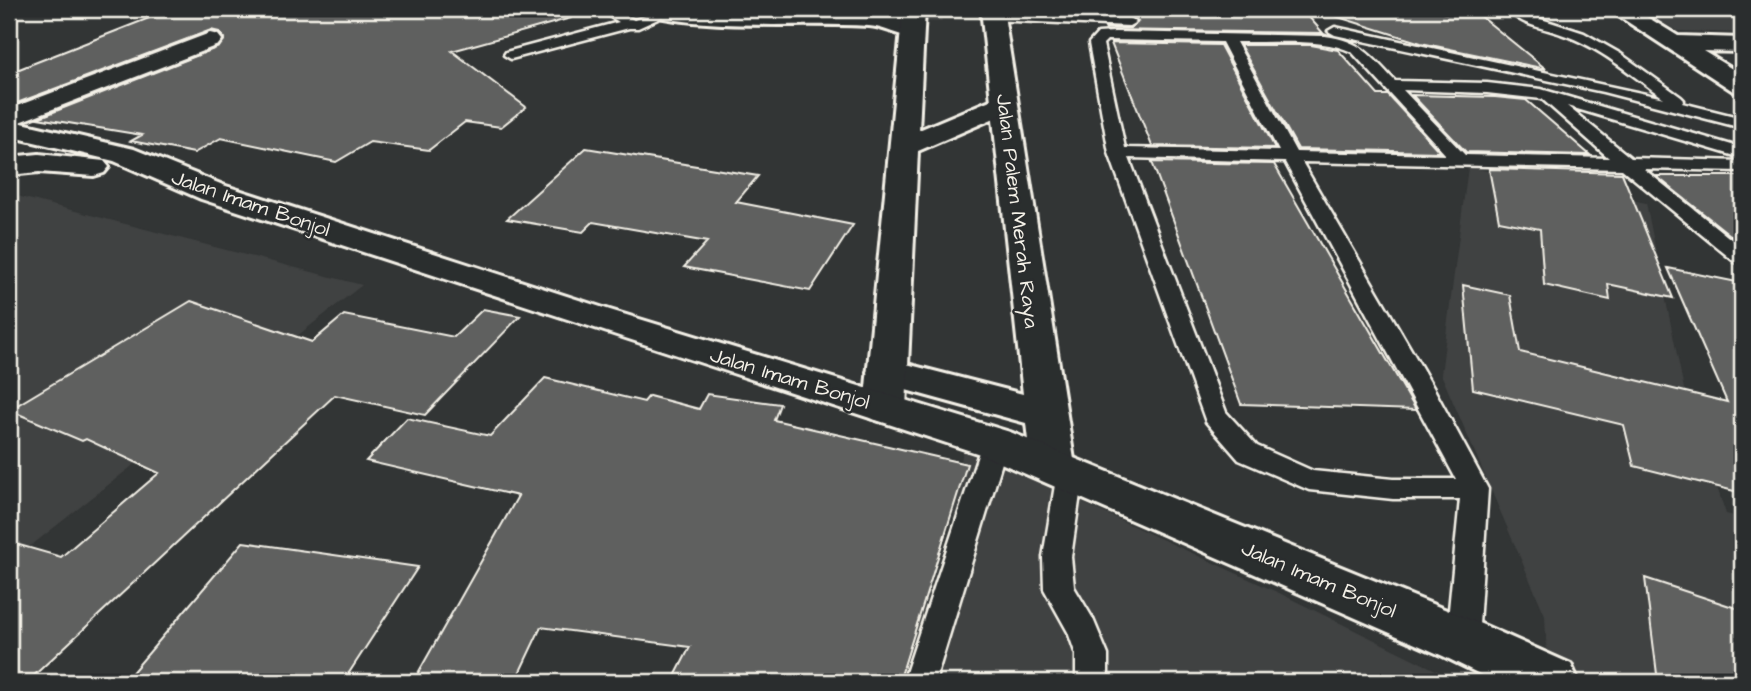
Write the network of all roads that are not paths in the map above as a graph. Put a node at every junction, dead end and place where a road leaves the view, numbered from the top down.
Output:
1 (604, 9) edge
2 (1513, 9) edge
3 (1619, 9) edge
4 (659, 11) edge
5 (992, 13) edge
6 (913, 20) edge
7 (628, 24) junction
8 (1227, 37) junction
9 (210, 40) dead end
10 (1674, 43) junction
11 (1742, 45) edge
12 (510, 55) dead end
13 (1701, 60) junction
14 (1742, 61) edge
15 (97, 66) dead end
16 (1518, 71) junction
17 (1392, 85) junction
18 (1742, 86) edge
19 (1541, 94) junction
20 (9, 102) edge
21 (1004, 104) junction
22 (1690, 109) junction
23 (9, 118) edge
24 (1742, 123) edge
25 (9, 128) edge
26 (1742, 140) edge
27 (905, 146) junction
28 (1118, 153) junction
29 (1742, 153) edge
30 (1290, 156) junction
31 (1460, 160) junction
32 (1628, 164) junction
33 (9, 166) edge
34 (1742, 166) edge
35 (212, 192) junction
36 (1742, 258) edge
37 (886, 390) junction
38 (1044, 414) junction
39 (995, 443) junction
40 (1061, 470) junction
41 (1475, 489) junction
42 (1462, 640) junction
43 (919, 682) edge
44 (1092, 682) edge
45 (1551, 682) edge

1 - 7 lane
2 - 22 lane
3 - 10 street
4 - 6 street
4 - 7 lane
5 - 16 lane
5 - 21 street, Jalan Palem Merah Raya
6 - 27 street
7 - 12 lane
8 - 17 lane
8 - 28 lane
8 - 30 lane
9 - 23 street
10 - 11 street
10 - 13 street
13 - 14 street
13 - 18 street
15 - 20 street
16 - 22 lane
16 - 26 lane
17 - 19 lane
17 - 31 lane
19 - 29 lane
19 - 32 lane
21 - 27 street
21 - 38 street, Jalan Palem Merah Raya
22 - 24 lane
25 - 35 street, Jalan Imam Bonjol
27 - 37 street
28 - 30 lane
28 - 41 lane
30 - 31 lane
30 - 41 lane
31 - 32 lane
32 - 34 lane
32 - 36 lane
33 - 35 street
35 - 37 street, Jalan Imam Bonjol
37 - 38 street
37 - 39 street, Jalan Imam Bonjol
38 - 40 street, Jalan Palem Merah Raya
39 - 40 street, Jalan Imam Bonjol
39 - 43 lane
40 - 42 street, Jalan Imam Bonjol
40 - 44 lane
41 - 42 lane
42 - 45 street, Jalan Imam Bonjol

